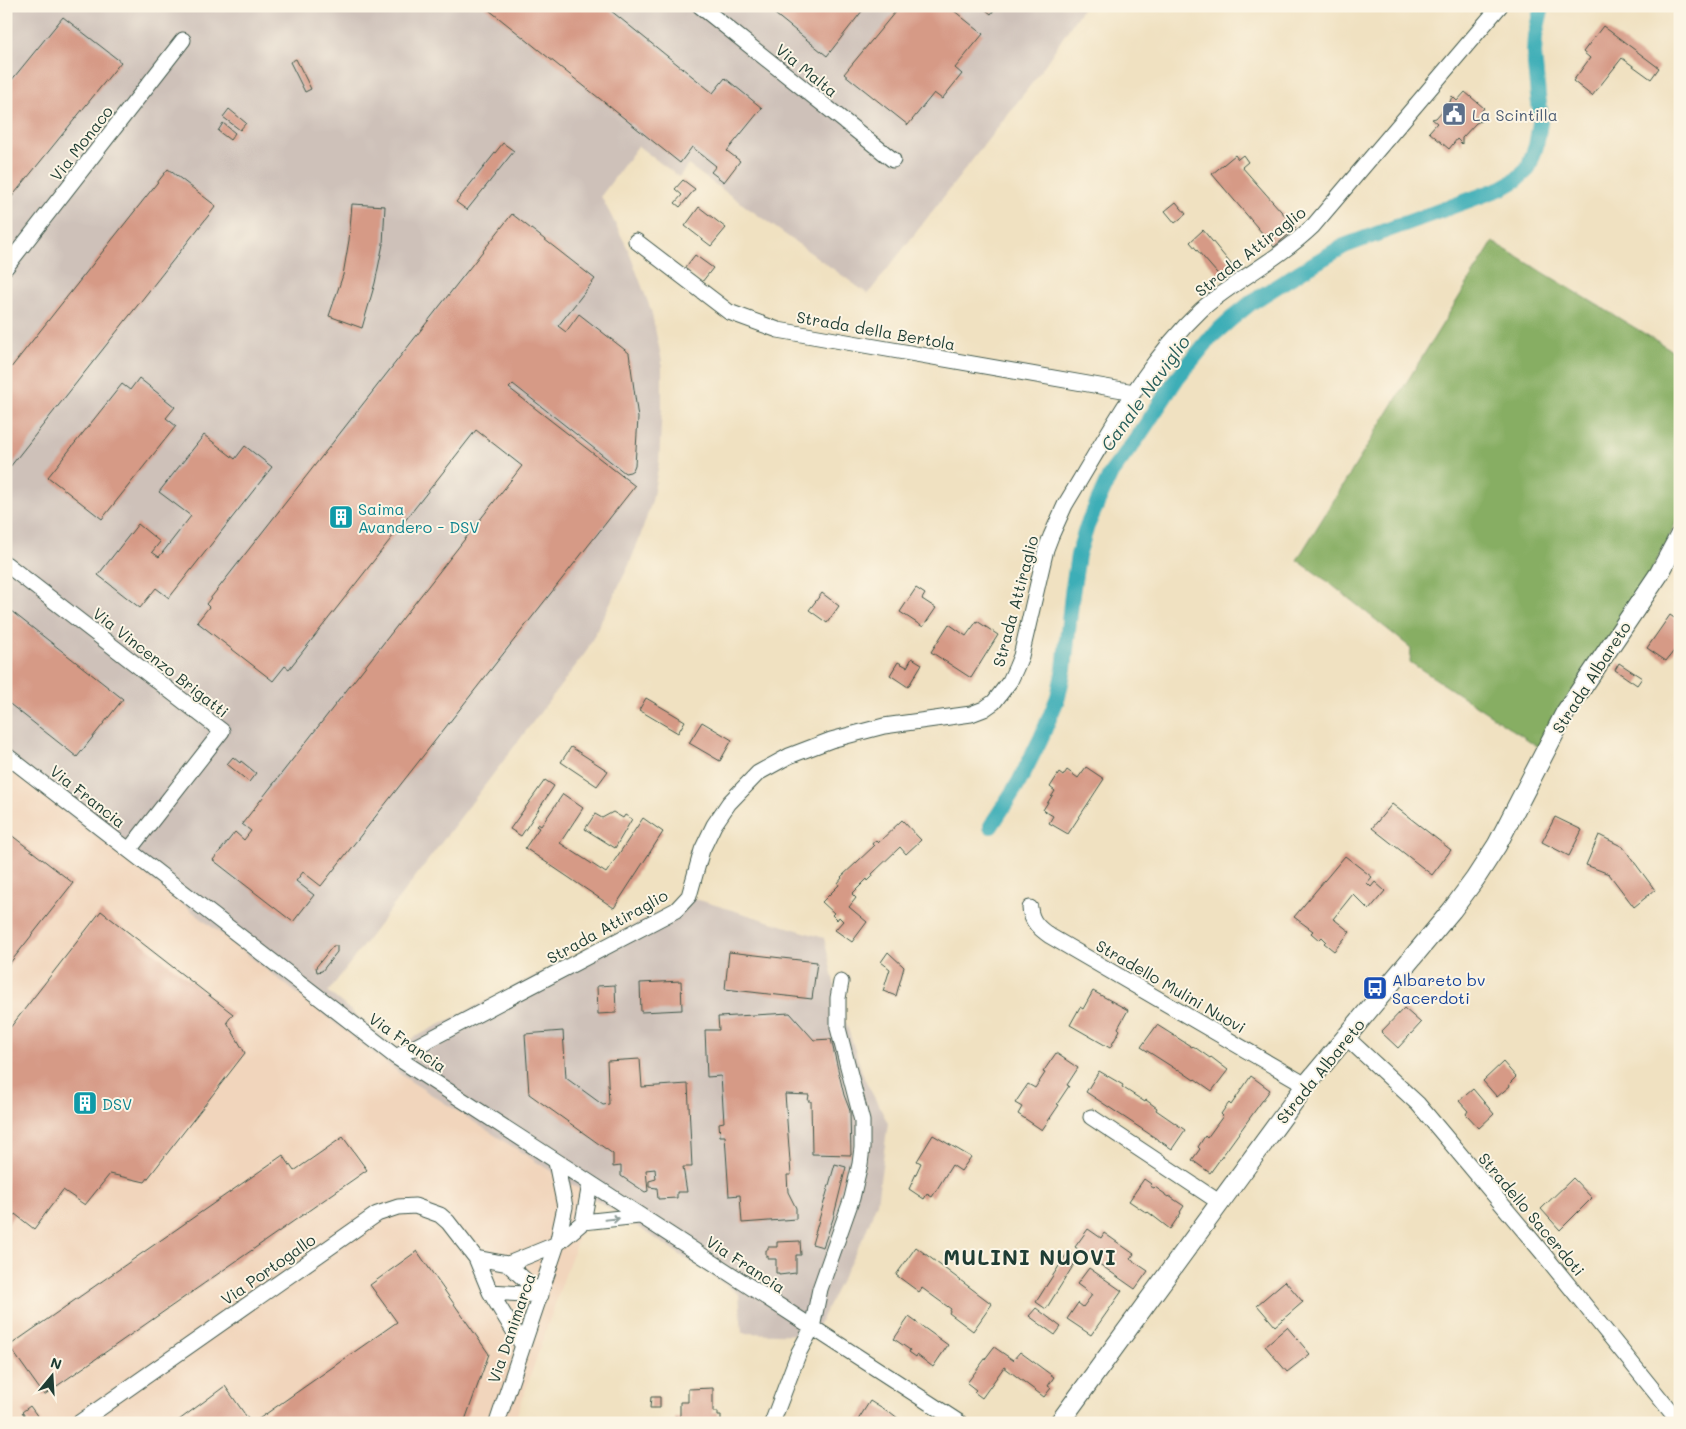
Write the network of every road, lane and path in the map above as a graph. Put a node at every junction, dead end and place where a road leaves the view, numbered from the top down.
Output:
1 (700, 6) edge
2 (1500, 6) edge
3 (183, 40) dead end
4 (893, 160) dead end
5 (636, 241) dead end
6 (6, 267) edge
7 (1134, 392) junction
8 (1680, 535) edge
9 (6, 564) edge
10 (6, 755) edge
11 (129, 850) junction
12 (1030, 908) dead end
13 (841, 982) dead end
14 (1346, 1037) junction
15 (396, 1058) junction
16 (1306, 1085) junction
17 (1091, 1117) dead end
18 (556, 1162) junction
19 (590, 1184) junction
20 (1219, 1202) junction
21 (565, 1207) junction
22 (639, 1216) junction
23 (583, 1222) junction
24 (557, 1244) junction
25 (476, 1258) junction
26 (508, 1264) junction
27 (490, 1292) junction
28 (540, 1295) junction
29 (812, 1328) junction
30 (523, 1346) junction
31 (79, 1423) edge
32 (497, 1423) edge
33 (772, 1423) edge
34 (960, 1423) edge
35 (1059, 1423) edge
36 (1680, 1423) edge

1 - 4 street, Via Malta
2 - 7 street, Strada Attiraglio
3 - 6 street, Via Monaco
5 - 7 street, Strada della Bertola
7 - 15 street, Strada Attiraglio
8 - 14 street, Strada Albareto
9 - 11 street, Via Vincenzo Brigatti
10 - 11 street, Via Francia
11 - 15 street, Via Francia
12 - 16 street, Stradello Mulini Nuovi
13 - 29 street
14 - 16 street, Strada Albareto
14 - 36 street, Stradello Sacerdoti
15 - 18 street, Via Francia
16 - 20 street, Strada Albareto
17 - 20 street
18 - 19 street, Via Francia
18 - 21 street, Via Danimarca
19 - 21 street
19 - 22 street, Via Francia
19 - 23 street
20 - 35 street, Strada Albareto
21 - 24 street, Via Danimarca
23 -> 22 street
22 - 29 street, Via Francia
23 - 24 street
24 - 26 street
24 - 28 street, Via Danimarca
25 - 26 street
25 - 27 street, Via Portogallo
25 - 31 street, Via Portogallo
26 - 28 street
27 - 28 street
27 - 30 street, Via Portogallo
28 - 30 street, Via Danimarca
29 - 33 street
29 - 34 street, Via Francia
30 - 32 street, Via Danimarca

